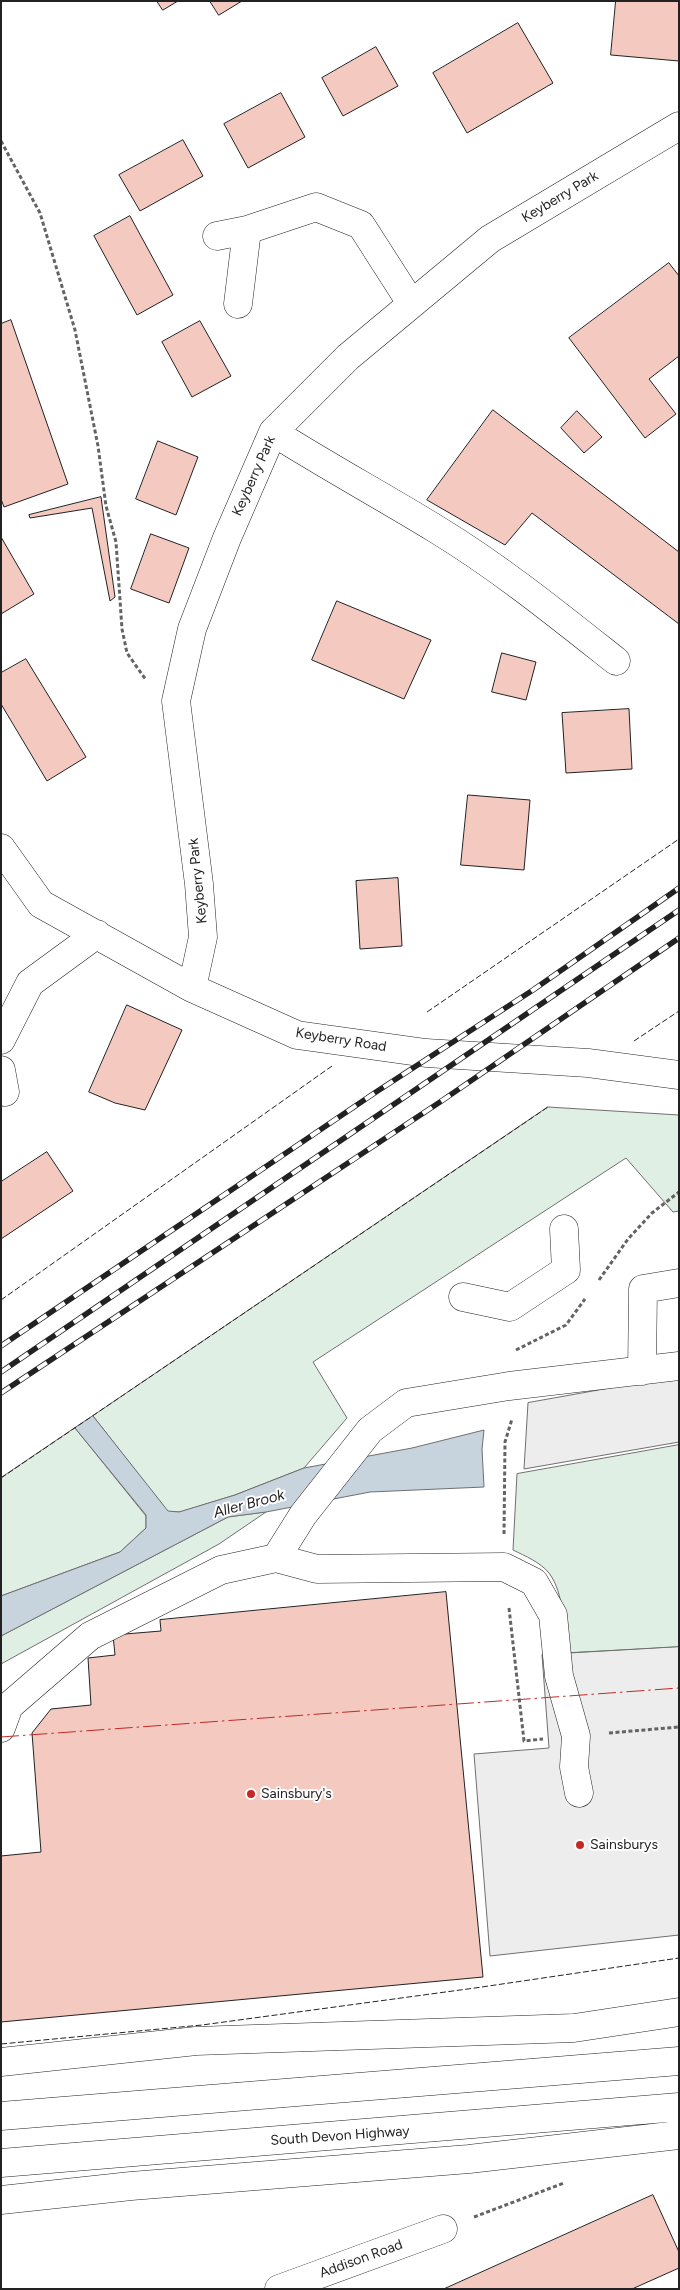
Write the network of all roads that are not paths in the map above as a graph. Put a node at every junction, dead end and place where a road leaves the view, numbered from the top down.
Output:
1 (679, 126) edge
2 (247, 230) junction
3 (217, 236) dead end
4 (411, 303) junction
5 (238, 304) dead end
6 (273, 432) junction
7 (616, 661) dead end
8 (1, 848) edge
9 (97, 934) junction
10 (192, 988) junction
11 (1, 1040) edge
12 (679, 1075) edge
13 (564, 1229) dead end
14 (679, 1283) edge
15 (463, 1297) dead end
16 (679, 1366) edge
17 (642, 1371) junction
18 (276, 1558) junction
19 (1, 1728) edge
20 (578, 1793) dead end
21 (679, 2012) edge
22 (1, 2062) edge
23 (679, 2062) edge
24 (679, 2107) edge
25 (1, 2116) edge
26 (679, 2135) edge
27 (1, 2163) edge
28 (1, 2200) edge
29 (444, 2229) road end
30 (279, 2289) edge

1 - 4 main road, Keyberry Park
2 - 3 main road
2 - 4 main road
2 - 5 main road
4 - 6 main road, Keyberry Park
6 - 7 main road
6 - 10 main road, Keyberry Park
8 - 9 main road, Keyberry Road
9 - 10 main road, Keyberry Road
9 - 11 main road
10 - 12 main road, Keyberry Road
13 - 15 main road
14 - 17 main road
16 - 17 main road
17 - 18 main road
18 - 19 main road
18 - 20 main road
21 - 22 main road
23 - 25 main road
24 - 27 main road, South Devon Highway
26 - 28 main road
29 - 30 main road, Addison Road

